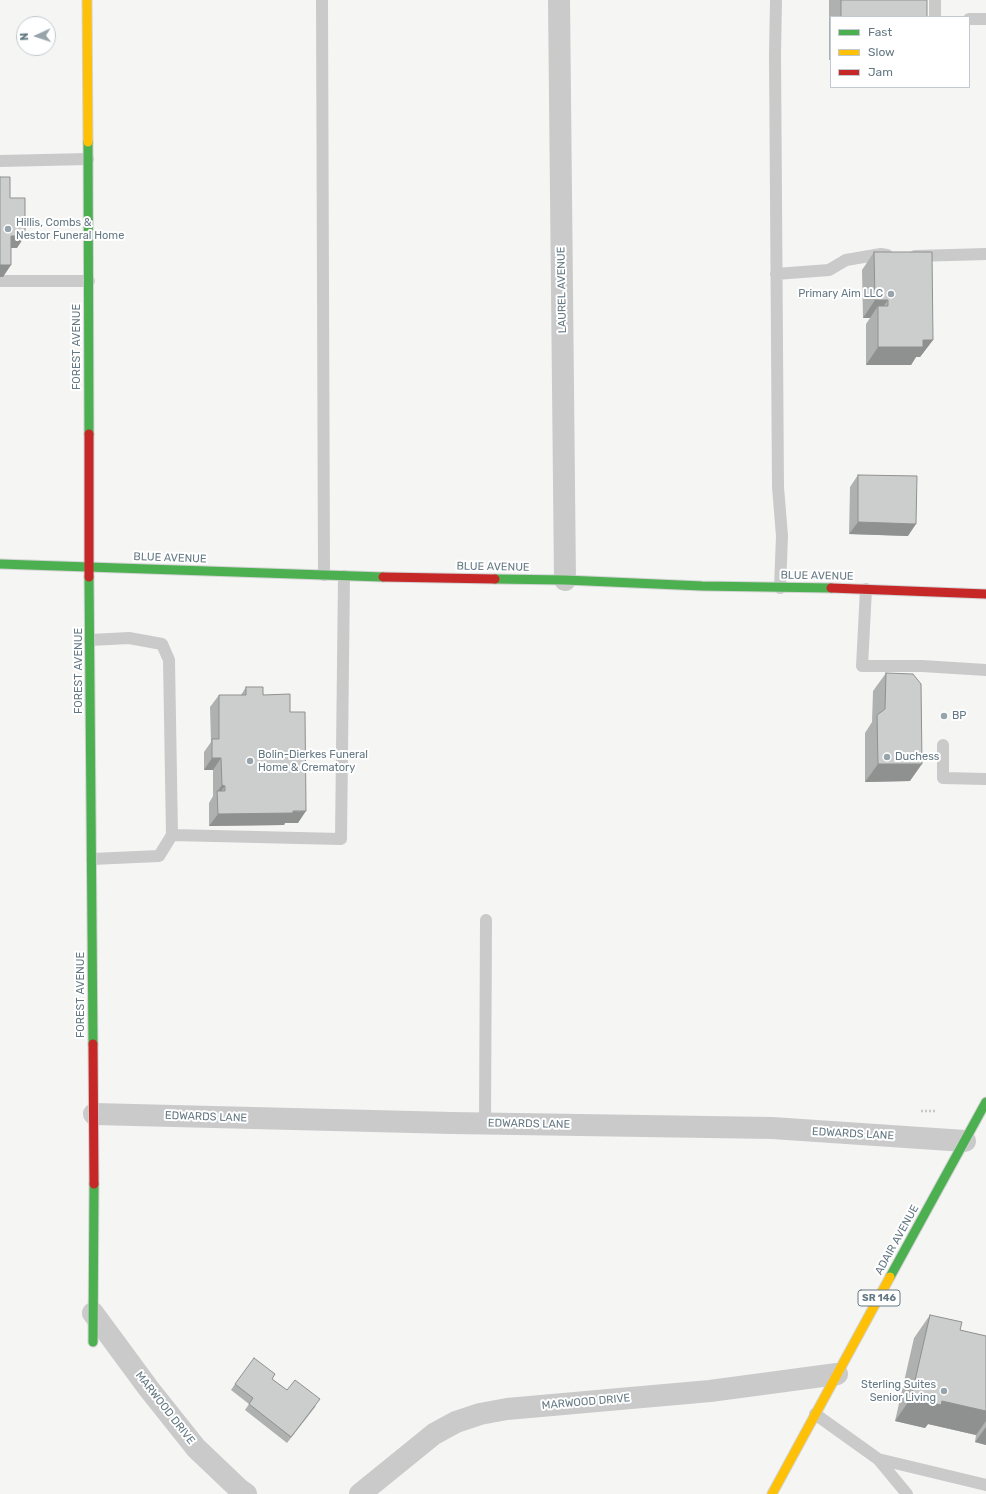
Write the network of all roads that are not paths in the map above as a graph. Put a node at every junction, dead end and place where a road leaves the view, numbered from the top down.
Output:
1 (87, 0) edge
2 (322, 0) edge
3 (559, 0) edge
4 (776, 0) edge
5 (935, 0) edge
6 (935, 16) edge
7 (970, 19) edge
8 (986, 19) edge
9 (88, 159) junction
10 (0, 161) edge
11 (986, 254) edge
12 (776, 274) junction
13 (0, 281) edge
14 (89, 281) junction
15 (0, 564) edge
16 (90, 567) junction
17 (324, 575) junction
18 (344, 576) junction
19 (565, 580) junction
20 (780, 588) junction
21 (866, 589) junction
22 (986, 594) edge
23 (90, 640) junction
24 (986, 670) edge
25 (943, 745) dead end
26 (986, 779) edge
27 (172, 835) junction
28 (92, 859) junction
29 (486, 920) dead end
30 (986, 1102) edge
31 (94, 1114) junction
32 (484, 1124) junction
33 (965, 1141) junction
34 (93, 1313) junction
35 (93, 1342) dead end
36 (836, 1374) junction
37 (815, 1414) junction
38 (878, 1459) junction
39 (986, 1485) edge
40 (246, 1494) edge
41 (360, 1494) edge
42 (772, 1494) edge
43 (907, 1494) edge

1 - 9 street, FOREST AVENUE
2 - 17 lane
3 - 19 street, LAUREL AVENUE
4 - 12 lane
5 - 6 lane
7 - 8 lane
9 - 10 lane
9 - 14 street, FOREST AVENUE
11 - 12 lane
12 - 20 lane
13 - 14 lane
14 - 16 street, FOREST AVENUE
15 - 16 street, BLUE AVENUE
16 - 17 street, BLUE AVENUE
16 - 23 street, FOREST AVENUE
17 - 18 street, BLUE AVENUE
18 - 19 street, BLUE AVENUE
18 - 27 lane
19 - 20 street, BLUE AVENUE
20 - 21 street, BLUE AVENUE
21 - 22 street, BLUE AVENUE
21 - 24 lane
23 - 27 lane
23 - 28 street, FOREST AVENUE
25 - 26 lane
27 - 28 lane
28 - 31 street, FOREST AVENUE
29 - 32 lane
30 - 33 street, ADAIR AVENUE / SR 146
31 - 32 street, EDWARDS LANE
31 - 34 street, FOREST AVENUE
32 - 33 street, EDWARDS LANE
33 - 36 street, ADAIR AVENUE / SR 146
34 - 35 street, FOREST AVENUE
34 - 40 street, MARWOOD DRIVE
36 - 37 street, ADAIR AVENUE / SR 146
36 - 41 street, MARWOOD DRIVE
37 - 38 lane
37 - 42 street, ADAIR AVENUE / SR 146
38 - 39 lane
38 - 43 lane

